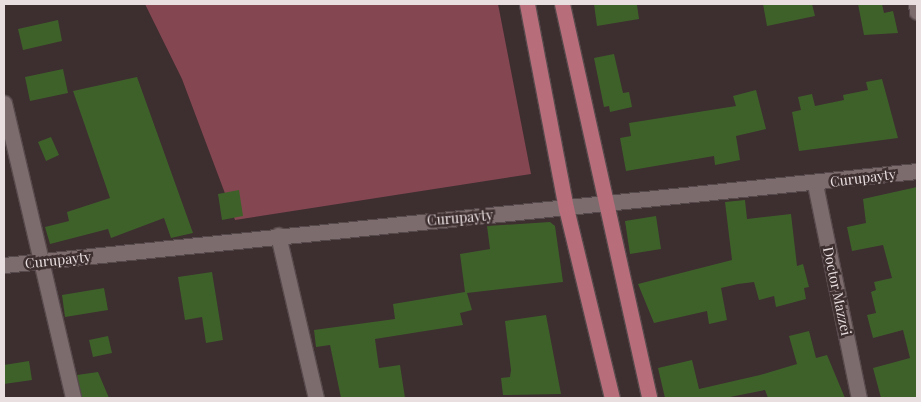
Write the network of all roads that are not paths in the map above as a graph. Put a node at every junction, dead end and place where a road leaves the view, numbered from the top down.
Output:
1 (527, 4) edge
2 (562, 4) edge
3 (916, 4) edge
4 (917, 12) edge
5 (4, 103) edge
6 (917, 172) edge
7 (815, 184) junction
8 (605, 203) junction
9 (566, 208) junction
10 (278, 235) junction
11 (42, 262) junction
12 (4, 265) edge
13 (73, 398) edge
14 (316, 398) edge
15 (612, 398) edge
16 (649, 398) edge
17 (859, 398) edge

1 - 9 main road
2 - 8 main road
3 - 4 street
5 - 11 street
6 - 7 street, Curupayty
7 - 8 street, Curupayty
7 - 17 street, Doctor Mazzei
8 - 9 street, Curupayty
8 - 16 main road
9 - 10 street, Curupayty
9 - 15 main road
10 - 11 street, Curupayty
10 - 14 street
11 - 12 street, Curupayty
11 - 13 street

